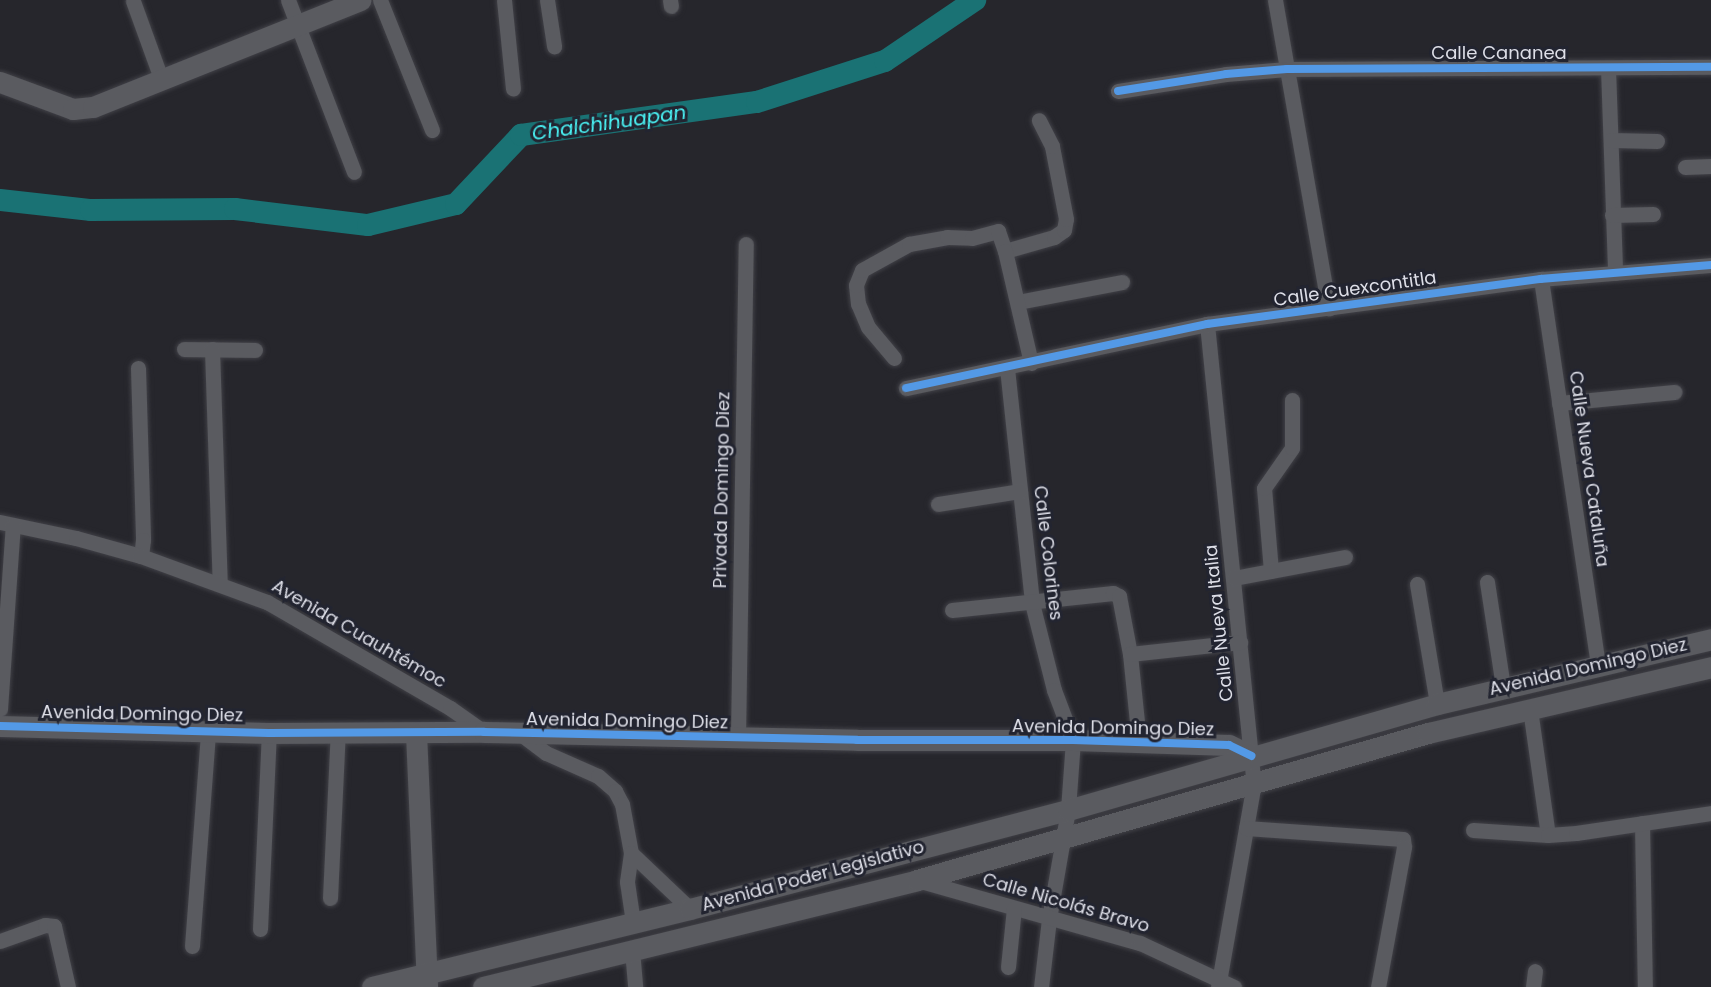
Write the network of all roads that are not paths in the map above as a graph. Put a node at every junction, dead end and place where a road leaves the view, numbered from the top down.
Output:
1 (288, 0) edge
2 (360, 0) edge
3 (380, 0) edge
4 (504, 0) edge
5 (547, 0) edge
6 (1275, 0) edge
7 (133, 1) edge
8 (298, 26) junction
9 (554, 46) dead end
10 (1711, 67) edge
11 (1608, 68) junction
12 (1287, 69) junction
13 (162, 81) junction
14 (0, 82) edge
15 (513, 89) dead end
16 (1118, 92) dead end
17 (1039, 120) dead end
18 (432, 130) dead end
19 (1611, 140) junction
20 (1657, 141) dead end
21 (1711, 166) edge
22 (1685, 167) dead end
23 (354, 172) dead end
24 (1653, 214) dead end
25 (1612, 215) junction
26 (746, 244) dead end
27 (1005, 251) junction
28 (1711, 265) edge
29 (1615, 273) junction
30 (1541, 279) junction
31 (1122, 282) dead end
32 (1018, 302) junction
33 (1329, 308) junction
34 (1207, 324) junction
35 (184, 349) dead end
36 (212, 349) junction
37 (255, 350) dead end
38 (894, 358) dead end
39 (1031, 363) junction
40 (138, 368) dead end
41 (1007, 368) junction
42 (906, 388) dead end
43 (1674, 392) dead end
44 (1292, 400) dead end
45 (1559, 403) junction
46 (1020, 491) junction
47 (938, 504) dead end
48 (6, 524) edge
49 (141, 556) junction
50 (1345, 557) dead end
51 (5, 565) edge
52 (1270, 571) junction
53 (1233, 578) junction
54 (1487, 582) dead end
55 (220, 584) junction
56 (1417, 584) dead end
57 (1032, 603) junction
58 (952, 610) dead end
59 (1711, 639) edge
60 (1240, 642) junction
61 (1130, 654) junction
62 (1598, 665) junction
63 (1711, 667) edge
64 (1503, 686) junction
65 (1437, 704) junction
66 (0, 709) edge
67 (1530, 709) junction
68 (1137, 722) dead end
69 (0, 726) edge
70 (208, 731) junction
71 (338, 731) junction
72 (416, 732) junction
73 (484, 732) junction
74 (269, 733) junction
75 (522, 735) junction
76 (738, 737) junction
77 (1073, 740) junction
78 (1252, 756) junction
79 (1254, 783) junction
80 (1068, 810) junction
81 (1711, 813) edge
82 (1642, 824) junction
83 (1246, 828) junction
84 (1473, 830) dead end
85 (1548, 835) junction
86 (1064, 837) junction
87 (631, 853) junction
88 (917, 880) junction
89 (330, 898) dead end
90 (1014, 908) junction
91 (690, 909) junction
92 (1049, 919) junction
93 (633, 922) junction
94 (260, 929) dead end
95 (0, 942) edge
96 (192, 946) dead end
97 (632, 950) junction
98 (1008, 967) dead end
99 (1535, 971) dead end
100 (426, 981) edge
101 (1218, 983) edge
102 (496, 986) edge
103 (68, 987) edge
104 (372, 987) edge
105 (635, 987) edge
106 (1041, 987) edge
107 (1234, 987) edge
108 (1378, 987) edge
109 (1533, 987) edge
110 (1646, 987) edge

1 - 8 street
2 - 8 main road
3 - 18 street
4 - 15 street
5 - 9 street
6 - 12 street
7 - 13 street
8 - 13 main road
8 - 23 street
10 - 11 street, Calle Cananea
11 - 12 street, Calle Cananea
11 - 19 street
12 - 16 street, Calle Cananea
12 - 33 street
13 - 14 main road
17 - 27 street
19 - 20 street
19 - 25 street
21 - 22 street
24 - 25 street
25 - 29 street
26 - 76 street, Privada Domingo Diez
27 - 32 street
27 - 38 street
28 - 29 street, Calle Cuexcontitla
29 - 30 street, Calle Cuexcontitla
30 - 33 street, Calle Cuexcontitla
30 - 45 street, Calle Nueva Cataluña
31 - 32 street
32 - 39 street
33 - 34 street, Calle Cuexcontitla
34 - 39 street, Calle Cuexcontitla
34 - 53 street, Calle Nueva Italia
35 - 36 street
36 - 37 street
36 - 55 street
39 - 41 street, Calle Cuexcontitla
40 - 49 street
41 - 42 street, Calle Cuexcontitla
41 - 46 street, Calle Colorines
43 - 45 street
44 - 52 street
45 - 62 street, Calle Nueva Cataluña
46 - 47 street
46 - 57 street, Calle Colorines
48 - 49 street, Avenida Cuauhtémoc
48 - 51 street
49 - 55 street, Avenida Cuauhtémoc
50 - 52 street
51 - 66 street
52 - 53 street
53 - 60 street, Calle Nueva Italia
54 - 64 street
55 - 73 street, Avenida Cuauhtémoc
56 - 65 street
57 - 58 street
57 - 61 street
57 - 77 street, Calle Colorines
59 - 62 main road, Avenida Domingo Diez
60 - 61 street
60 - 78 street, Calle Nueva Italia
61 - 68 street
62 - 64 main road, Avenida Domingo Diez
63 - 67 main road, Avenida Domingo Diez
64 - 65 main road, Avenida Domingo Diez
65 - 78 main road, Avenida Domingo Diez
67 - 79 main road, Avenida Domingo Diez
67 - 85 street
69 - 70 main road, Avenida Domingo Diez
70 - 74 main road, Avenida Domingo Diez
70 - 96 street
71 - 72 main road, Avenida Domingo Diez
71 - 74 main road, Avenida Domingo Diez
71 - 89 street
72 - 73 main road, Avenida Domingo Diez
72 - 100 main road
73 - 75 main road, Avenida Domingo Diez
74 - 94 street
75 - 76 main road, Avenida Domingo Diez
75 - 87 street
76 - 77 main road, Avenida Domingo Diez
77 - 78 main road, Avenida Domingo Diez
77 - 80 street, Calle Colorines
78 - 79 street, Calle Nueva Italia
78 - 80 main road, Avenida Poder Legislativo
79 - 83 street, Calle Nueva Italia
79 - 86 main road, Avenida Poder Legislativo
80 - 86 street, Calle Colorines
80 - 91 main road, Avenida Poder Legislativo
81 - 82 street
82 - 85 street
82 - 110 street
83 - 101 street, Calle Nueva Italia
83 - 108 street
84 - 85 street
86 - 88 main road, Avenida Poder Legislativo
86 - 92 street, Calle Colorines
87 - 91 street
87 - 93 street
88 - 90 street, Calle Nicolás Bravo
88 - 97 main road, Avenida Poder Legislativo
90 - 92 street, Calle Nicolás Bravo
90 - 98 street
91 - 93 main road, Avenida Poder Legislativo
92 - 101 street, Calle Nicolás Bravo
92 - 106 street, Calle Colorines
93 - 100 main road, Avenida Poder Legislativo
95 - 103 street
97 - 102 main road, Avenida Poder Legislativo
97 - 105 street
99 - 109 street
100 - 104 main road, Avenida Poder Legislativo
101 - 107 street, Calle Nicolás Bravo

